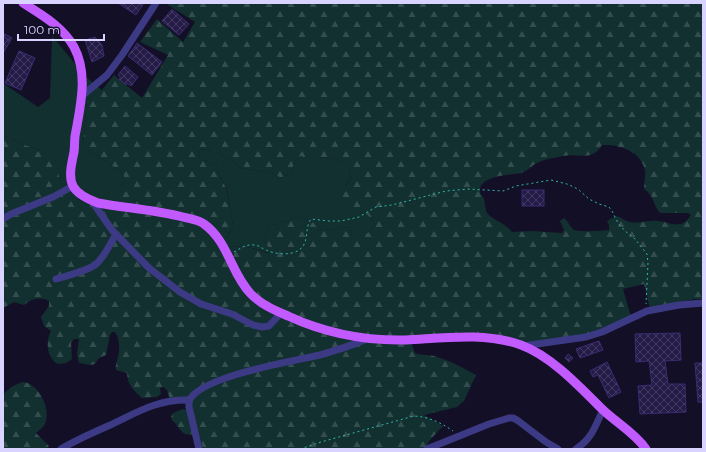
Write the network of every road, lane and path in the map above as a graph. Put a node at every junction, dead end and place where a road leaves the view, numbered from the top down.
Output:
1 (23, 3) edge
2 (156, 3) edge
3 (82, 95) junction
4 (73, 186) junction
5 (91, 200) junction
6 (3, 219) edge
7 (116, 234) junction
8 (227, 255) junction
9 (56, 279) dead end
10 (702, 305) edge
11 (644, 312) junction
12 (281, 313) junction
13 (366, 339) junction
14 (522, 346) junction
15 (190, 400) junction
16 (603, 410) junction
17 (459, 435) junction
18 (61, 449) edge
19 (199, 449) edge
20 (300, 449) edge
21 (427, 449) edge
22 (558, 449) edge
23 (576, 449) edge
24 (646, 449) edge

1 - 3 main road
2 - 3 street
3 - 4 main road
4 - 5 main road
4 - 6 street
5 - 7 street
5 - 8 main road
7 - 9 street
7 - 12 street
8 - 11 path
8 - 12 main road
10 - 11 street
11 - 14 street
12 - 13 main road
13 - 14 main road
13 - 15 street
14 - 16 main road
15 - 18 street
15 - 19 street
16 - 23 street
16 - 24 main road
17 - 20 path
17 - 21 street
17 - 22 street

